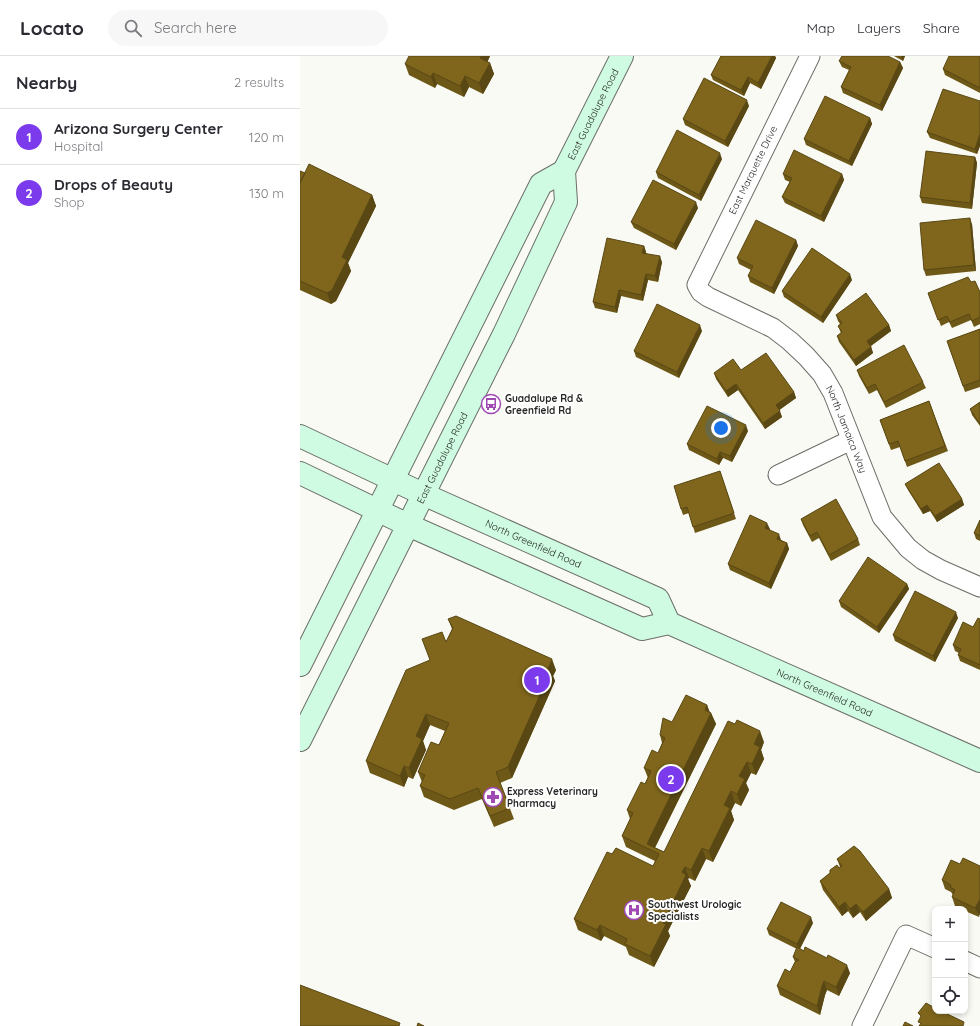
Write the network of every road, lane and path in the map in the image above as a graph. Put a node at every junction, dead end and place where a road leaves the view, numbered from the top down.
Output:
1 (622, 56) edge
2 (810, 56) edge
3 (564, 172) junction
4 (697, 285) joint
5 (300, 436) edge
6 (851, 440) junction
7 (300, 473) edge
8 (778, 475) dead end
9 (407, 487) junction
10 (393, 517) junction
11 (980, 588) edge
12 (669, 623) junction
13 (300, 665) edge
14 (300, 740) edge
15 (980, 761) edge
16 (932, 947) edge
17 (968, 962) edge
18 (980, 968) edge
19 (862, 1026) edge

1 - 3 main road, East Guadalupe Road
2 - 4 street, East Marquette Drive
3 - 9 main road, East Guadalupe Road
3 - 9 main road, East Guadalupe Road
4 - 6 street, North Jamaica Way
5 - 9 main road, North Greenfield Road
6 - 8 street
6 - 11 street, North Jamaica Way
7 - 10 main road
9 - 10 main road, East Guadalupe Road
9 - 10 main road, East Guadalupe Road
9 - 12 main road, North Greenfield Road
10 - 12 main road
10 - 13 main road, East Guadalupe Road
10 - 14 main road, East Guadalupe Road
12 - 15 main road, North Greenfield Road
16 - 19 street
17 - 18 street

